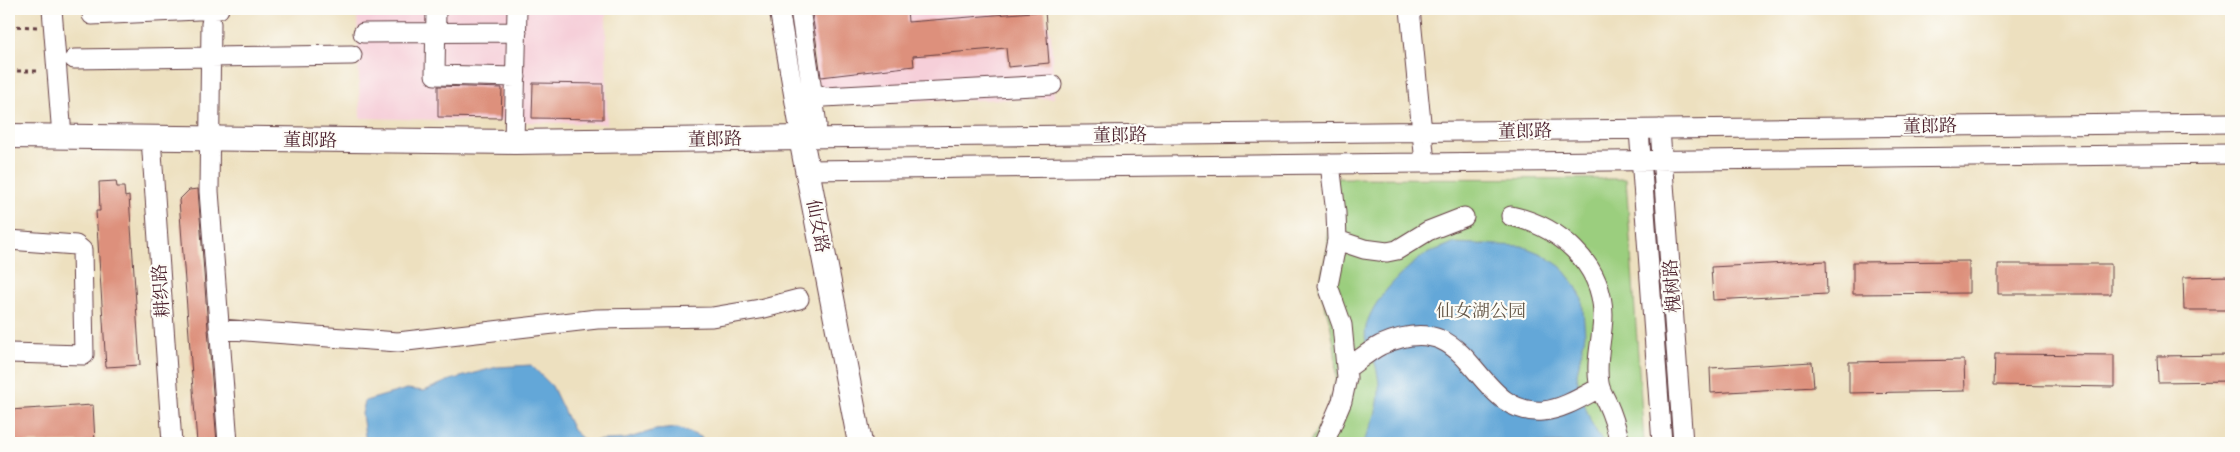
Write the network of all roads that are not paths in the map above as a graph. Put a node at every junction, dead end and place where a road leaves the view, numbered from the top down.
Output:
1 (92, 9) edge
2 (436, 9) edge
3 (517, 9) edge
4 (778, 9) edge
5 (800, 9) edge
6 (1410, 9) edge
7 (215, 16) edge
8 (53, 18) edge
9 (516, 32) junction
10 (363, 33) dead end
11 (436, 33) junction
12 (352, 55) dead end
13 (212, 57) junction
14 (74, 59) dead end
15 (516, 78) junction
16 (1052, 85) dead end
17 (812, 92) junction
18 (794, 96) junction
19 (2231, 123) edge
20 (1660, 129) junction
21 (1639, 130) junction
22 (809, 132) junction
23 (1421, 132) junction
24 (9, 136) edge
25 (62, 136) junction
26 (151, 138) junction
27 (209, 139) junction
28 (514, 142) junction
29 (2231, 154) edge
30 (1642, 160) junction
31 (1662, 160) junction
32 (1424, 163) junction
33 (1330, 164) junction
34 (807, 170) junction
35 (1511, 216) dead end
36 (1464, 217) dead end
37 (9, 240) edge
38 (1337, 240) junction
39 (799, 299) dead end
40 (219, 329) junction
41 (9, 353) edge
42 (1346, 368) junction
43 (1592, 391) junction
44 (172, 443) edge
45 (228, 443) edge
46 (860, 443) edge
47 (1324, 443) edge
48 (1620, 443) edge
49 (1662, 443) edge
50 (1683, 443) edge

1 - 7 street
2 - 11 street
3 - 9 street
4 - 18 street, 仙女路
5 - 17 street
6 - 23 street
7 - 13 street
8 - 25 street
9 - 11 street
9 - 15 street
10 - 11 street
11 - 15 street
12 - 13 street
13 - 14 street
13 - 27 street
15 - 28 street
16 - 17 street
17 - 18 street
17 - 22 street
18 - 22 street, 仙女路
19 - 20 street, 董郎路
20 - 21 street, 董郎路
20 - 31 street, 槐树路
21 - 23 street, 董郎路
21 - 30 street, 槐树路
22 - 23 street, 董郎路
22 - 28 main road, 董郎路
22 - 34 main road, 仙女路
23 - 32 street
24 - 25 main road, 董郎路
25 - 26 main road, 董郎路
26 - 27 main road, 董郎路
26 - 44 street, 耕织路
27 - 28 main road, 董郎路
27 - 40 street
29 - 31 street, 董郎路
30 - 31 street, 董郎路
30 - 32 street, 董郎路
30 - 49 street, 槐树路
31 - 50 street, 槐树路
32 - 33 street, 董郎路
33 - 34 street, 董郎路
33 - 38 street
34 - 46 main road, 仙女路
35 - 43 street
36 - 38 street
37 - 41 street
38 - 42 street
39 - 40 street
40 - 45 street
42 - 43 street
42 - 47 street
43 - 48 street

